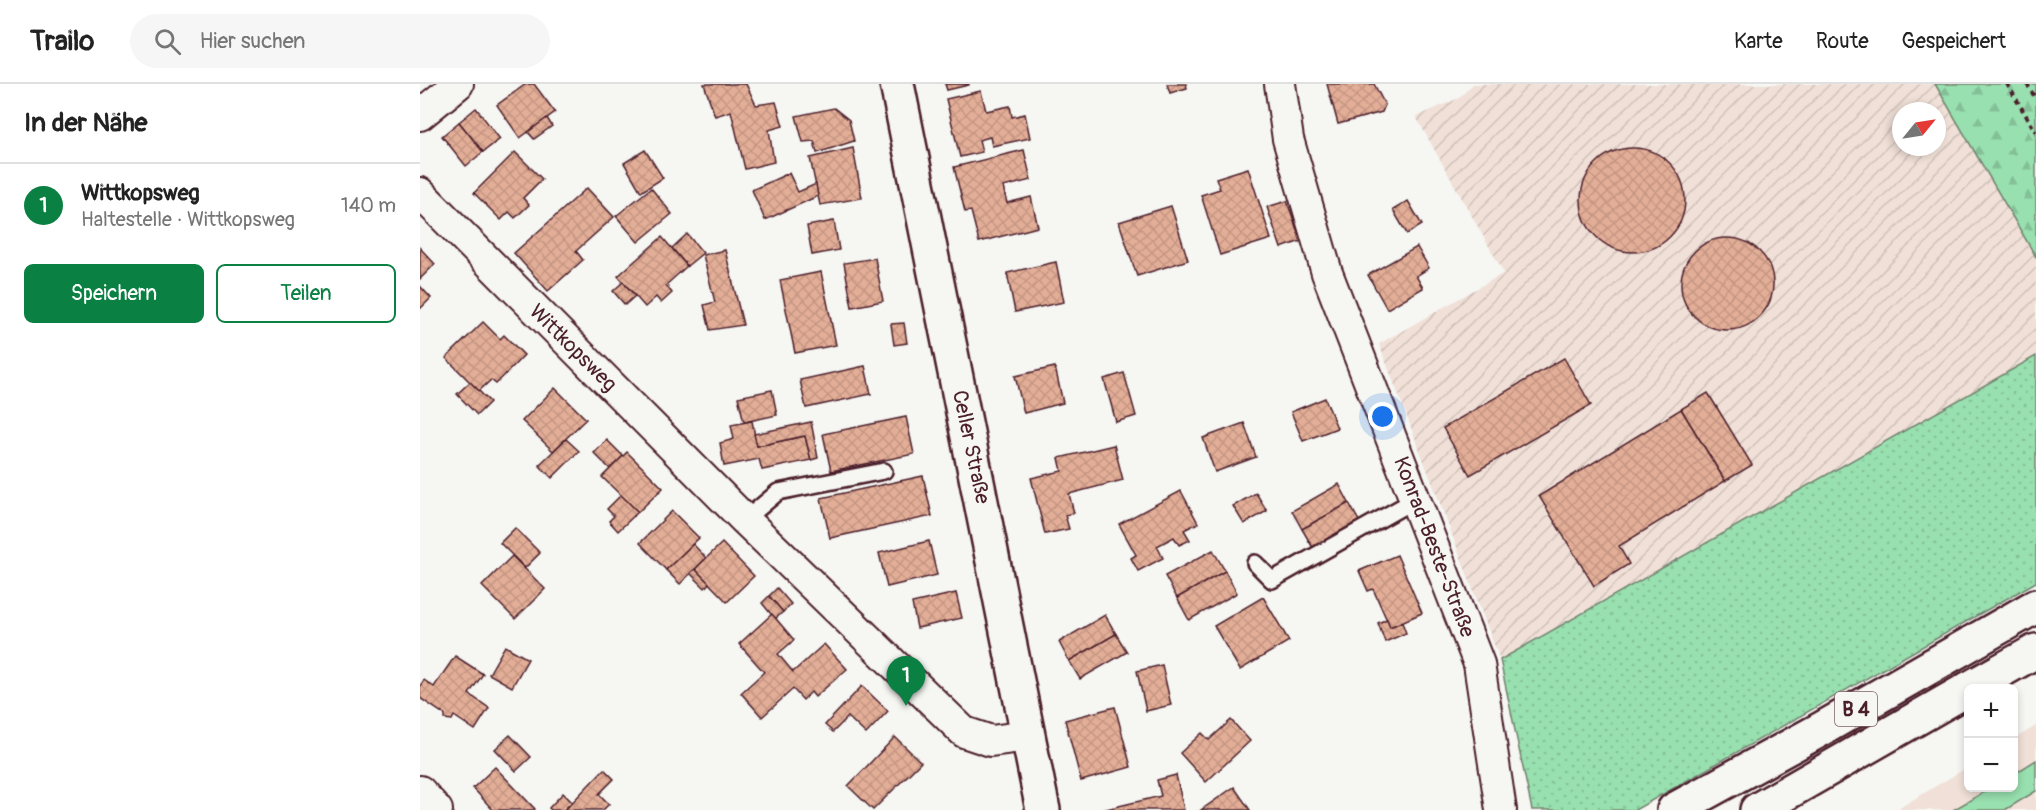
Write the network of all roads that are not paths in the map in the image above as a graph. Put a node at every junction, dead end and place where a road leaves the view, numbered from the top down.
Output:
1 (458, 84) edge
2 (897, 84) edge
3 (1280, 84) edge
4 (420, 115) edge
5 (420, 193) edge
6 (884, 471) dead end
7 (1416, 499) junction
8 (746, 520) junction
9 (1256, 563) dead end
10 (2036, 606) edge
11 (2036, 651) edge
12 (1978, 684) edge
13 (1964, 692) edge
14 (1028, 736) junction
15 (420, 792) edge
16 (437, 810) edge
17 (1043, 810) edge
18 (1502, 810) edge
19 (1674, 810) edge
20 (1756, 810) edge

1 - 4 street
2 - 14 main road, Celler Straße
3 - 7 street, Konrad-Beste-Straße
5 - 8 street, Wittkopsweg
6 - 8 lane
7 - 9 lane
7 - 18 street, Konrad-Beste-Straße
8 - 14 street, Wittkopsweg
10 - 19 main road, B 4
11 - 12 main road, B 4
13 - 20 main road, B 4
14 - 17 main road, Celler Straße
15 - 16 street

